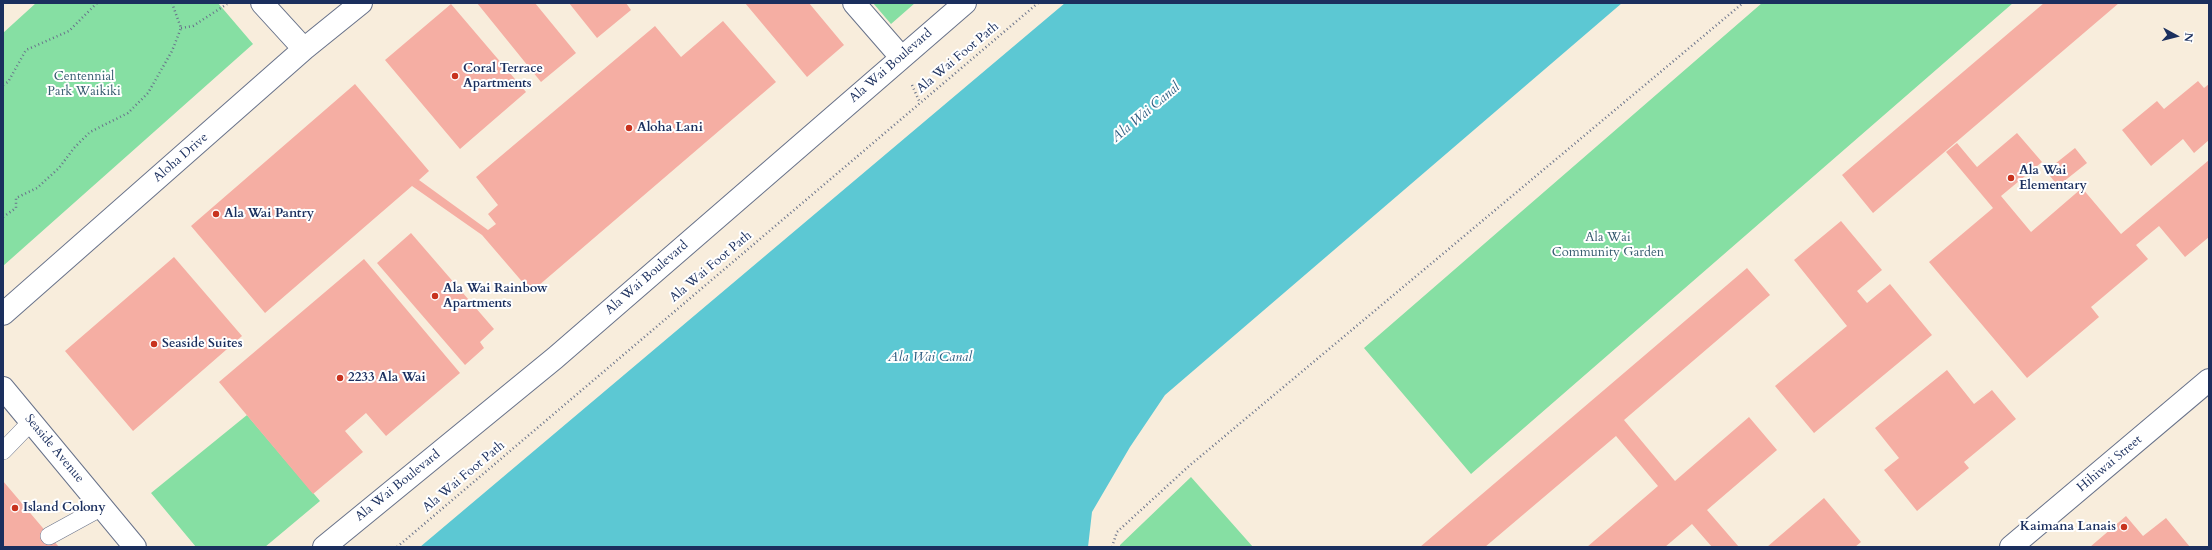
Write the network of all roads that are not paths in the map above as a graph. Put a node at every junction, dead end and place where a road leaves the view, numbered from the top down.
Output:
1 (262, 3) edge
2 (361, 3) edge
3 (854, 3) edge
4 (964, 3) edge
5 (304, 49) junction
6 (901, 57) junction
7 (3, 314) edge
8 (2209, 380) edge
9 (3, 388) edge
10 (31, 422) junction
11 (3, 451) edge
12 (102, 508) junction
13 (49, 536) dead end
14 (135, 547) edge
15 (324, 547) edge
16 (2011, 547) edge

1 - 5 street
2 - 5 street, Aloha Drive
3 - 6 street
4 - 6 street, Ala Wai Boulevard
5 - 7 street, Aloha Drive
6 - 15 street, Ala Wai Boulevard
8 - 16 street, Hihiwai Street
9 - 10 street, Seaside Avenue
10 - 11 lane
10 - 12 street, Seaside Avenue
12 - 13 lane
12 - 14 street, Seaside Avenue

